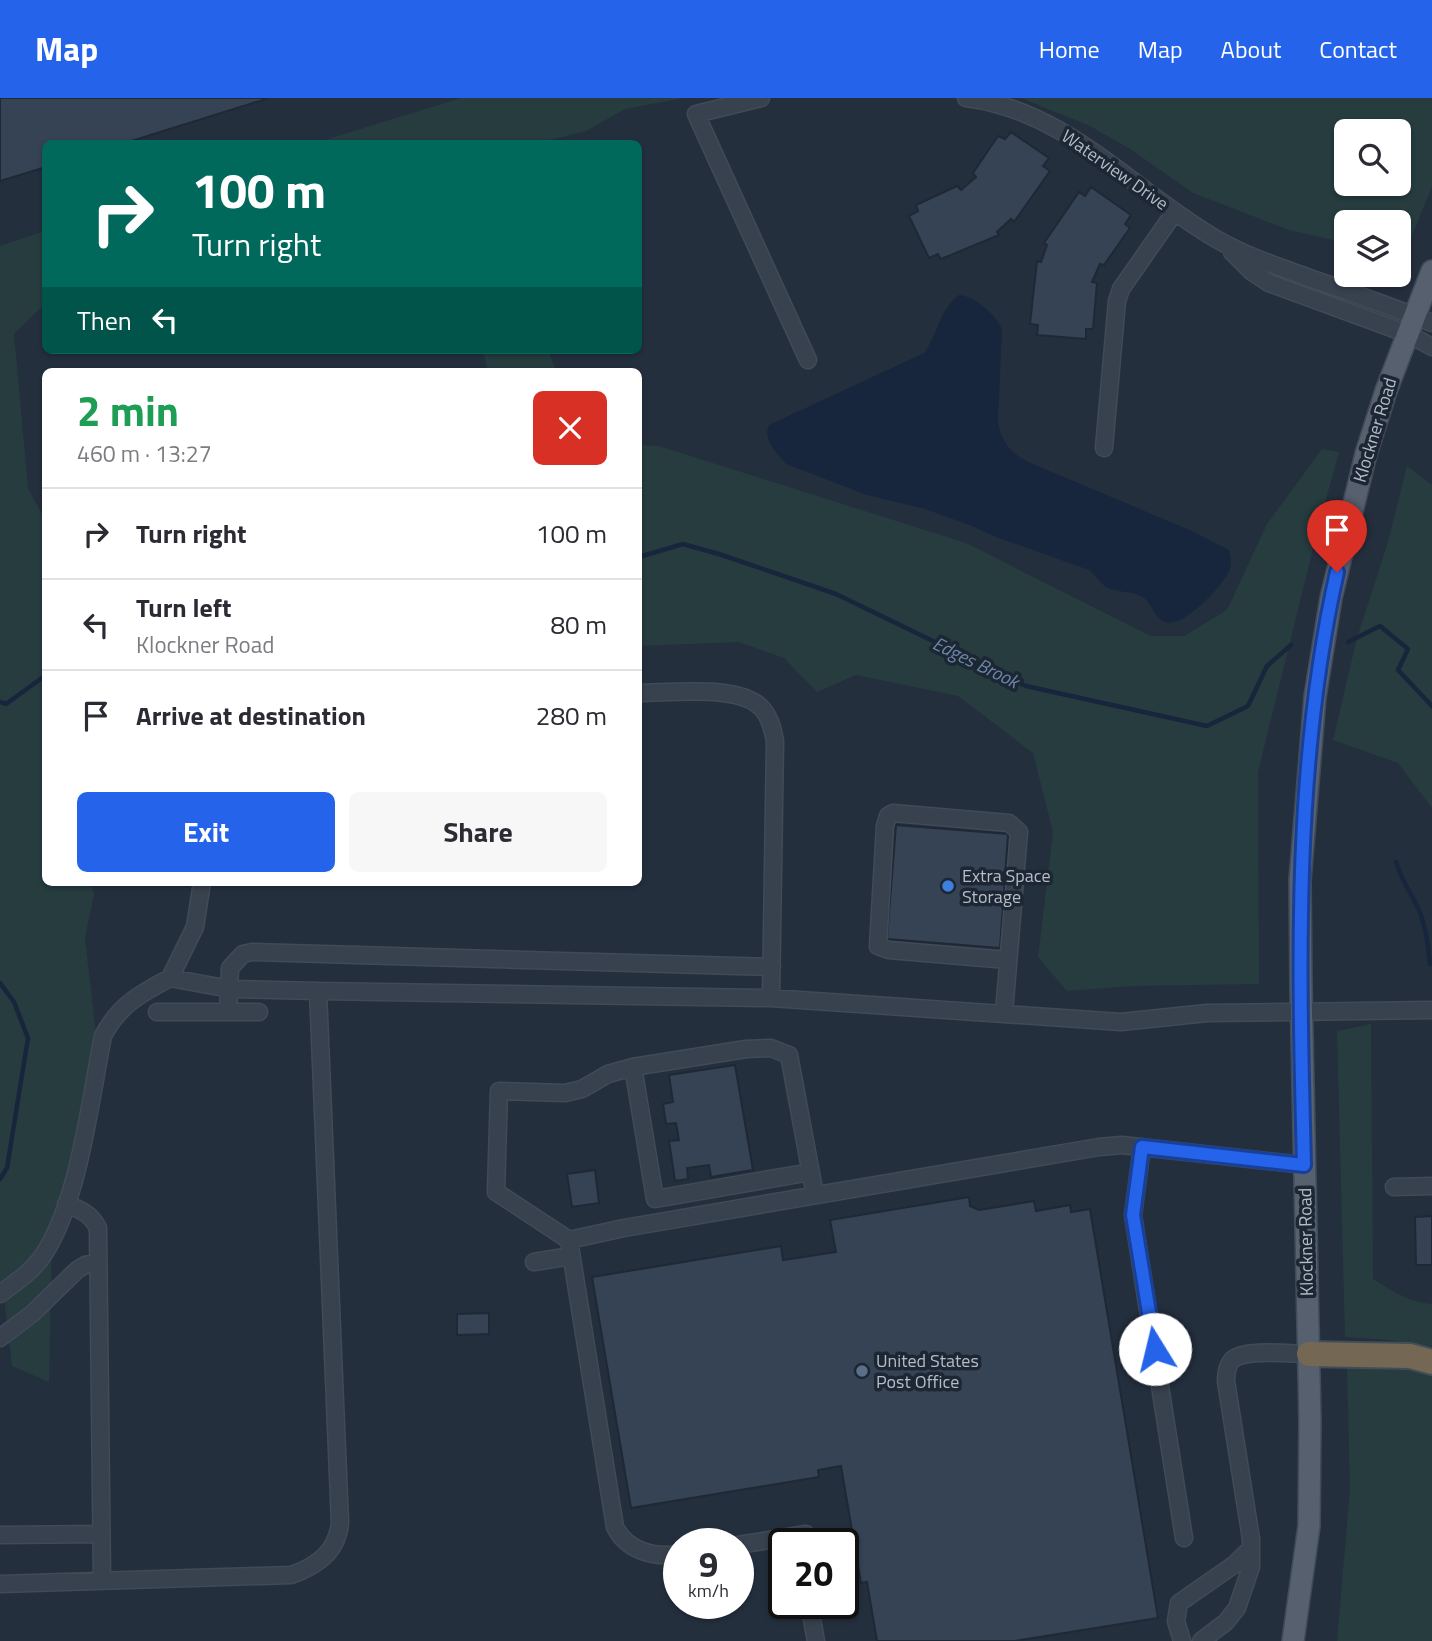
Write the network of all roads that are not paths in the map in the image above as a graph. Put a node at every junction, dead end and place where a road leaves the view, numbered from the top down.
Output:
1 (761, 98) edge
2 (966, 98) edge
3 (1174, 213) junction
4 (1432, 271) edge
5 (1418, 325) edge
6 (1432, 348) edge
7 (808, 360) dead end
8 (1104, 448) dead end
9 (642, 693) edge
10 (201, 886) edge
11 (1008, 960) junction
12 (772, 967) junction
13 (170, 978) junction
14 (230, 989) junction
15 (318, 991) junction
16 (771, 998) junction
17 (1432, 1010) edge
18 (157, 1012) dead end
19 (228, 1012) junction
20 (258, 1012) dead end
21 (1004, 1013) junction
22 (1301, 1013) junction
23 (633, 1067) junction
24 (1142, 1147) junction
25 (1304, 1165) junction
26 (811, 1172) junction
27 (1394, 1186) dead end
28 (1432, 1186) edge
29 (815, 1195) junction
30 (66, 1204) junction
31 (570, 1248) junction
32 (98, 1262) junction
33 (534, 1262) dead end
34 (0, 1294) edge
35 (0, 1338) edge
36 (1309, 1354) junction
37 (1432, 1362) edge
38 (101, 1534) junction
39 (0, 1535) edge
40 (1184, 1538) dead end
41 (1251, 1548) junction
42 (663, 1554) edge
43 (102, 1581) junction
44 (0, 1584) edge
45 (812, 1619) edge
46 (816, 1641) edge
47 (1182, 1641) edge
48 (1201, 1641) edge
49 (1293, 1641) edge

1 - 7 street
2 - 3 street, Waterview Drive
3 - 5 street, Waterview Drive
3 - 8 street
4 - 5 main road, Klockner Road
5 - 6 street, Waterview Drive
5 - 22 main road, Klockner Road
9 - 12 street
10 - 13 street
11 - 11 street
11 - 21 street
12 - 14 street
12 - 16 street
13 - 14 street
13 - 30 street
14 - 15 street
14 - 19 street
15 - 16 street
15 - 43 street
16 - 21 street
17 - 22 street
18 - 19 street
19 - 20 street
21 - 22 street
22 - 25 main road, Klockner Road
23 - 26 street
23 - 26 street
23 - 31 street
24 - 25 street
24 - 29 street
24 - 40 street
25 - 36 main road, Klockner Road
26 - 29 street
27 - 28 street
29 - 31 street
30 - 32 street
30 - 34 street
31 - 33 street
31 - 42 street
32 - 35 street
32 - 38 street
36 - 37 highway
36 - 41 street
36 - 49 main road, Klockner Road
38 - 39 street
38 - 43 street
41 - 47 street
41 - 48 street
43 - 44 street
45 - 46 street

